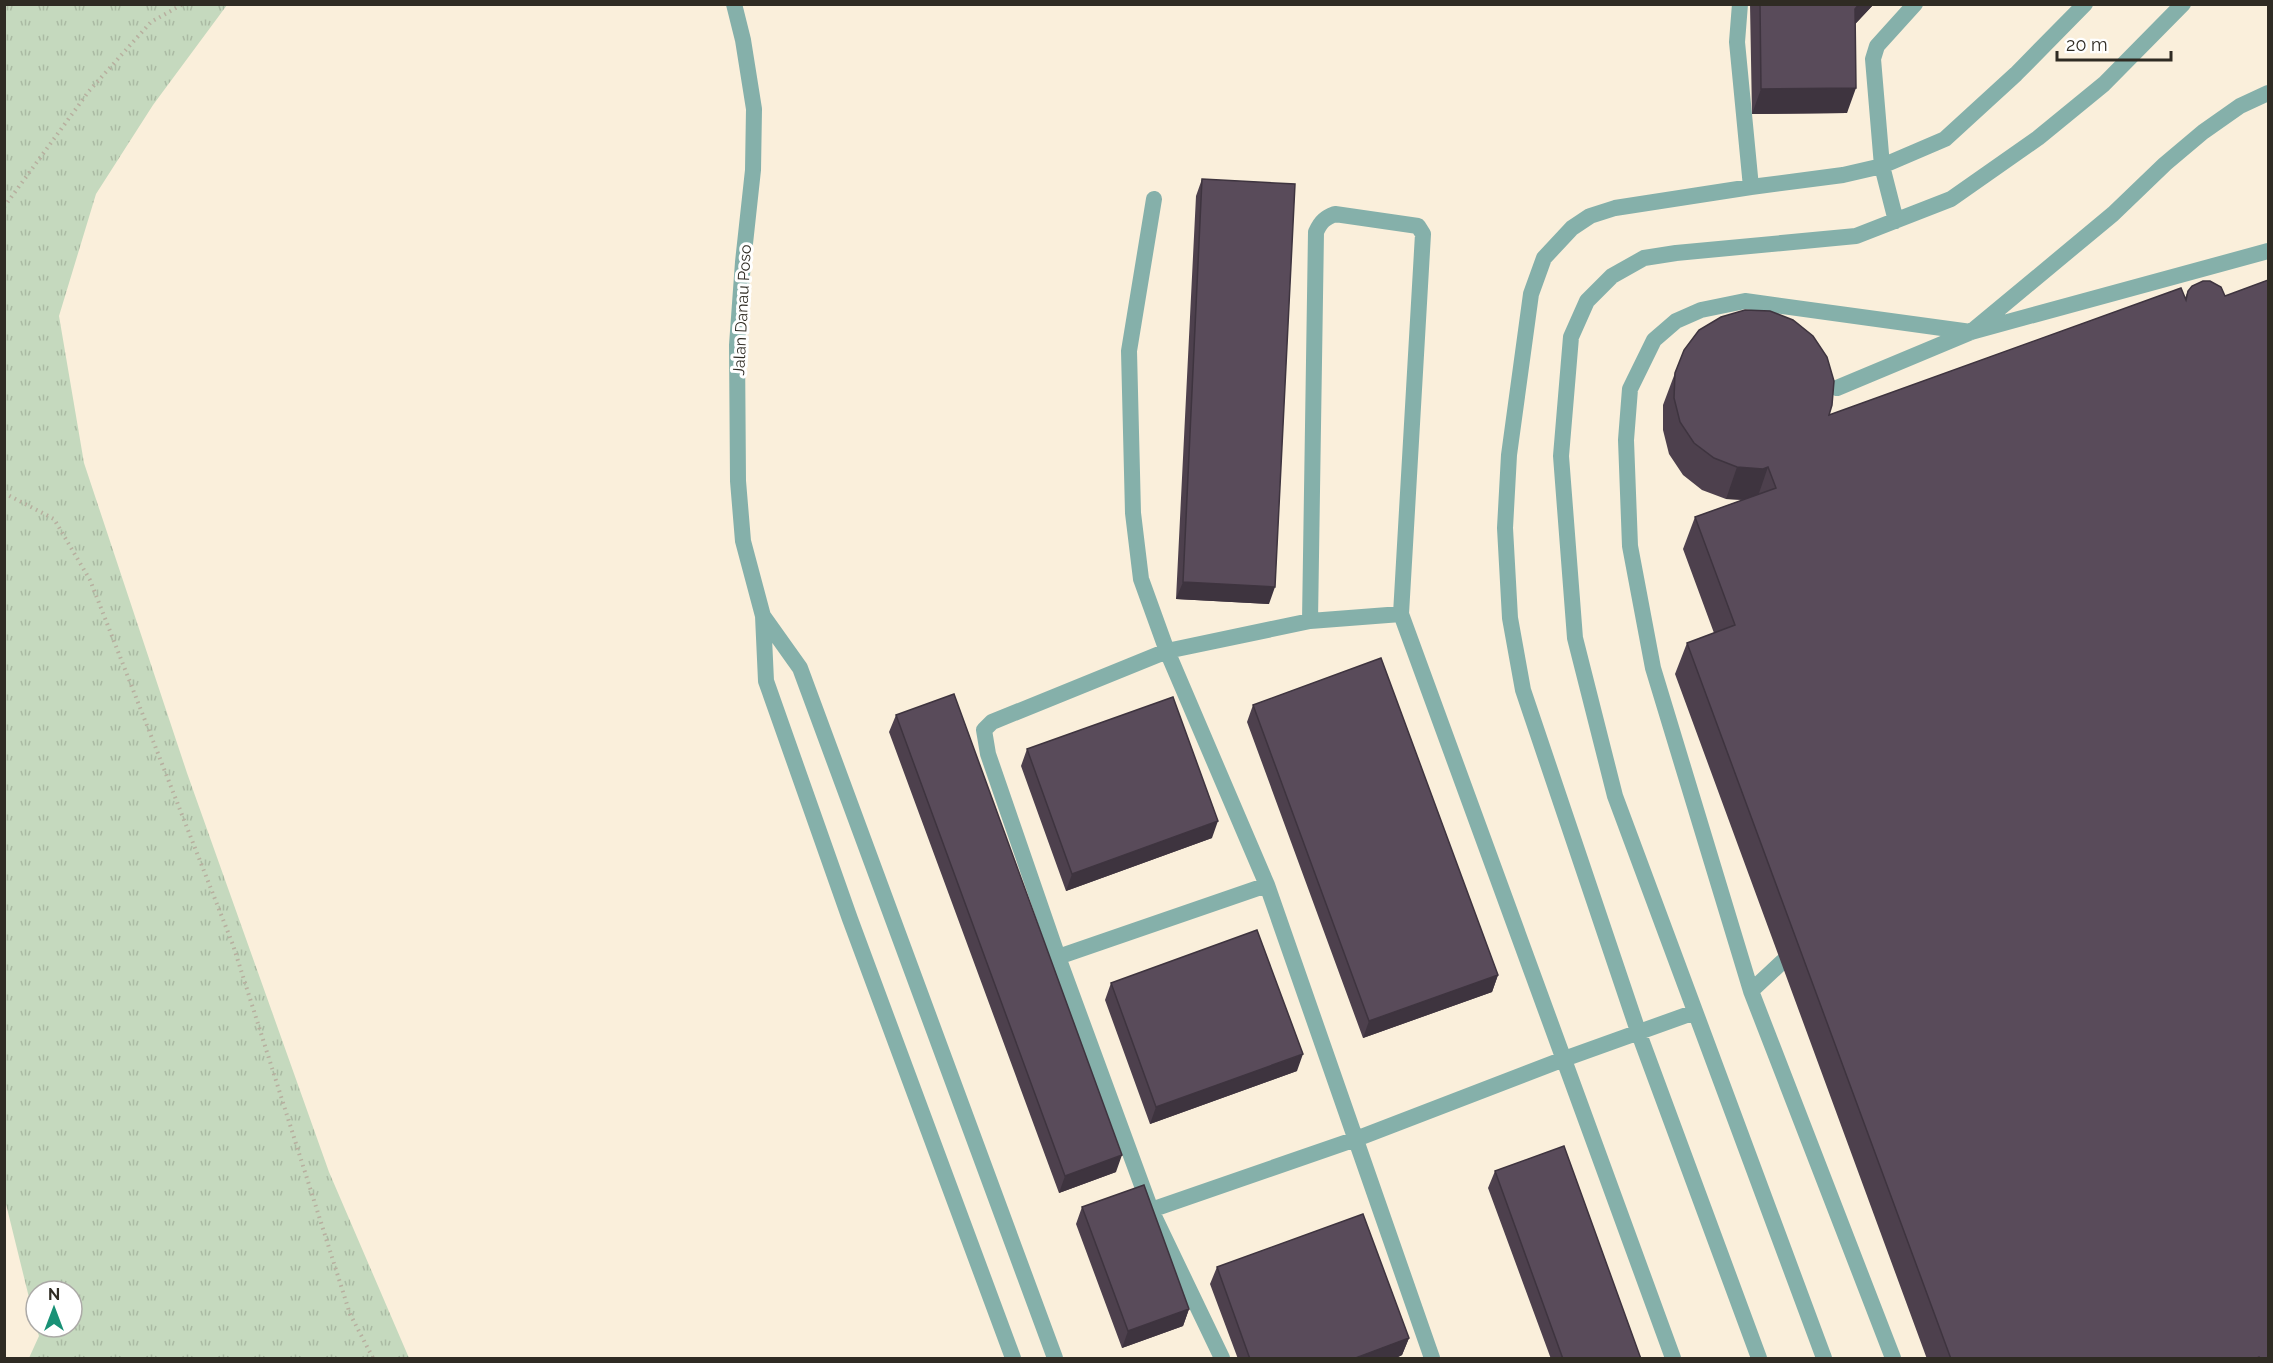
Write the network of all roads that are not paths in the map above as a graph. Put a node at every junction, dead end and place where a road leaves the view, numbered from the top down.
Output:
1 (734, 4) edge
2 (1740, 4) edge
3 (1915, 4) edge
4 (2085, 4) edge
5 (2183, 4) edge
6 (2268, 93) edge
7 (1882, 166) junction
8 (1750, 187) junction
9 (1154, 199) dead end
10 (1896, 221) junction
11 (2268, 251) edge
12 (1971, 332) junction
13 (1837, 388) dead end
14 (1401, 614) junction
15 (763, 616) junction
16 (1310, 621) junction
17 (1167, 651) junction
18 (1267, 885) junction
19 (1058, 957) junction
20 (1782, 962) dead end
21 (1750, 992) junction
22 (1695, 1012) junction
23 (1638, 1031) junction
24 (1564, 1059) junction
25 (1356, 1139) junction
26 (1151, 1210) junction
27 (1013, 1359) edge
28 (1055, 1359) edge
29 (1222, 1359) edge
30 (1432, 1359) edge
31 (1673, 1359) edge
32 (1759, 1359) edge
33 (1824, 1359) edge
34 (1893, 1359) edge

1 - 15 street, Jalan Danau Poso
2 - 8 street
3 - 7 street
4 - 7 street
5 - 10 street
6 - 12 street
7 - 8 street
7 - 10 street
8 - 23 street
9 - 17 street
10 - 22 street
11 - 12 street
12 - 13 street
12 - 21 street
14 - 16 street
14 - 16 street
14 - 24 street
15 - 27 street
15 - 28 street
16 - 17 street
17 - 18 street
17 - 19 street
18 - 19 street
18 - 25 street
19 - 26 street
20 - 21 street
21 - 34 street
22 - 23 street
22 - 33 street
23 - 24 street
23 - 32 street
24 - 25 street
24 - 31 street
25 - 26 street
25 - 30 street
26 - 29 street

